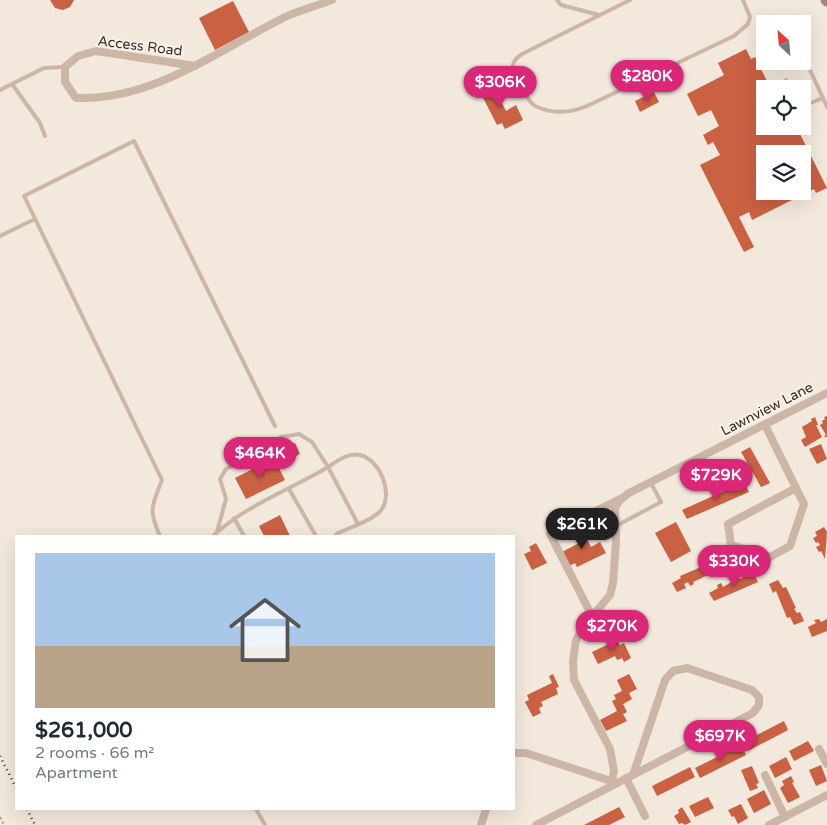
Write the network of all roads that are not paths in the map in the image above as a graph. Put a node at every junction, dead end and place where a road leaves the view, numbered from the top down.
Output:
1 (332, 0) edge
2 (557, 0) edge
3 (630, 0) edge
4 (742, 0) edge
5 (599, 16) junction
6 (195, 66) junction
7 (65, 67) junction
8 (810, 70) dead end
9 (12, 84) junction
10 (0, 90) edge
11 (823, 98) junction
12 (811, 103) edge
13 (827, 107) edge
14 (45, 136) dead end
15 (35, 219) junction
16 (0, 236) edge
17 (827, 393) edge
18 (764, 425) junction
19 (275, 426) dead end
20 (328, 467) junction
21 (651, 482) junction
22 (796, 488) junction
23 (289, 489) junction
24 (624, 497) junction
25 (234, 518) junction
26 (358, 524) junction
27 (616, 526) junction
28 (217, 532) junction
29 (160, 535) edge
30 (214, 535) edge
31 (243, 535) edge
32 (315, 535) edge
33 (338, 535) edge
34 (592, 616) junction
35 (819, 749) dead end
36 (515, 753) edge
37 (827, 764) edge
38 (765, 775) dead end
39 (630, 777) junction
40 (615, 782) junction
41 (827, 795) edge
42 (257, 810) edge
43 (486, 810) edge
44 (785, 817) junction
45 (648, 820) edge
46 (265, 825) edge
47 (481, 825) edge
48 (536, 825) edge
49 (770, 825) edge

1 - 6 street, Access Road
2 - 5 lane
3 - 5 lane
4 - 5 lane
6 - 7 street, Access Road
6 - 7 street, Access Road
7 - 9 lane
8 - 11 lane
9 - 10 lane
9 - 14 lane
11 - 12 lane
11 - 13 lane
15 - 16 lane
15 - 19 lane
15 - 29 lane
17 - 18 street, Lawnview Lane
18 - 21 street, Lawnview Lane
18 - 22 street
20 - 23 lane
20 - 26 lane
20 - 26 lane
20 - 28 lane
21 - 24 street, Lawnview Lane
21 - 27 lane
22 - 22 street
23 - 25 lane
23 - 32 lane
24 - 27 street
24 - 34 street, Lawnview Lane
25 - 28 lane
25 - 31 lane
26 - 33 lane
27 - 34 street
28 - 30 lane
34 - 40 street
35 - 37 street
36 - 40 street
38 - 44 street
39 - 39 street
39 - 40 street
39 - 45 street
40 - 48 street
41 - 44 street
42 - 46 lane
43 - 47 street
44 - 49 street

